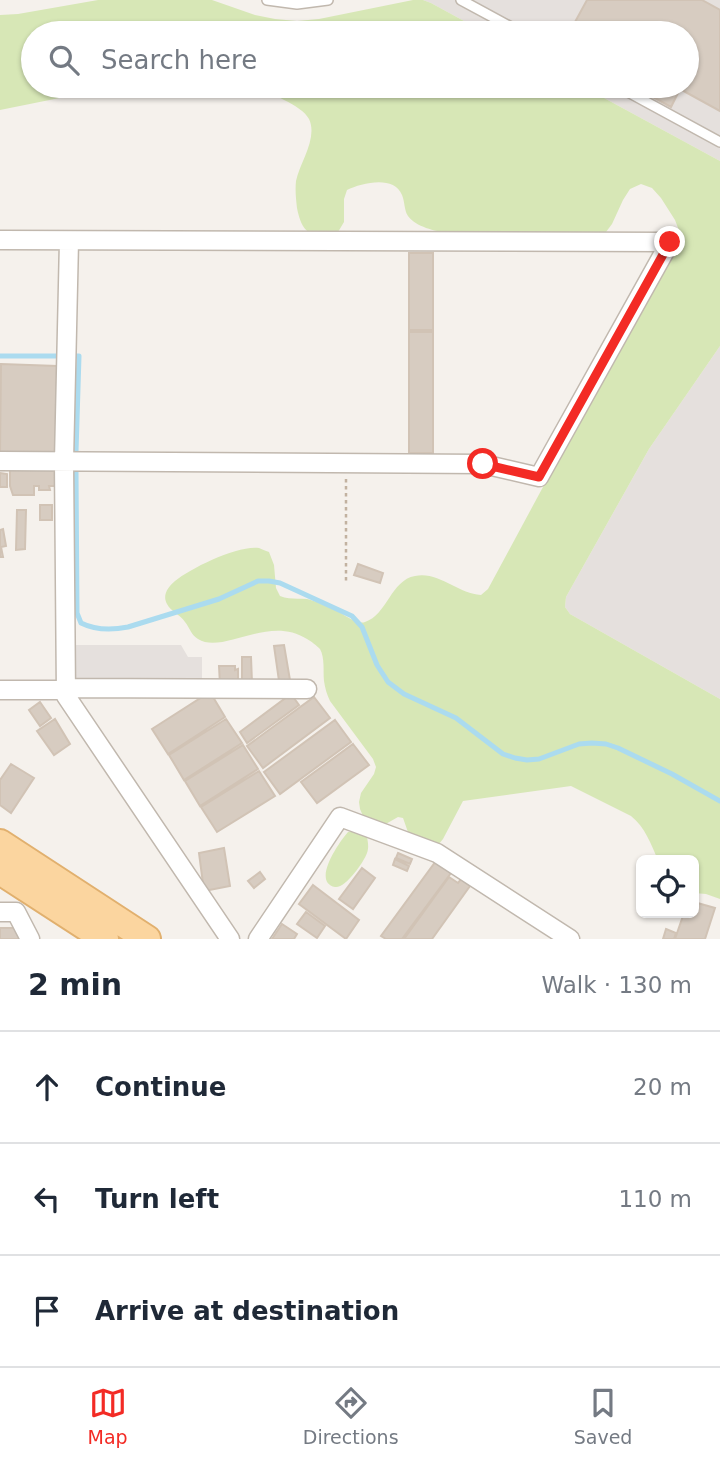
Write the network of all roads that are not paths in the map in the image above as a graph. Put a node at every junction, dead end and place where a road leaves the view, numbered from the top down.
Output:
1 (267, 0) edge
2 (328, 0) edge
3 (461, 0) edge
4 (500, 21) edge
5 (639, 98) edge
6 (720, 142) edge
7 (0, 240) edge
8 (69, 241) junction
9 (0, 461) edge
10 (64, 461) junction
11 (66, 689) junction
12 (307, 689) dead end
13 (0, 690) edge
14 (0, 843) edge
15 (0, 871) edge
16 (0, 912) edge
17 (30, 939) edge
18 (105, 939) edge
19 (147, 939) edge
20 (230, 939) edge
21 (258, 939) edge
22 (570, 939) edge

1 - 2 lane
3 - 4 lane
5 - 6 lane
7 - 8 street
8 - 10 street
8 - 10 street
9 - 10 street
10 - 11 street
11 - 12 street
11 - 13 street
11 - 20 street
14 - 19 main road
15 - 18 main road
16 - 17 street
21 - 22 street

